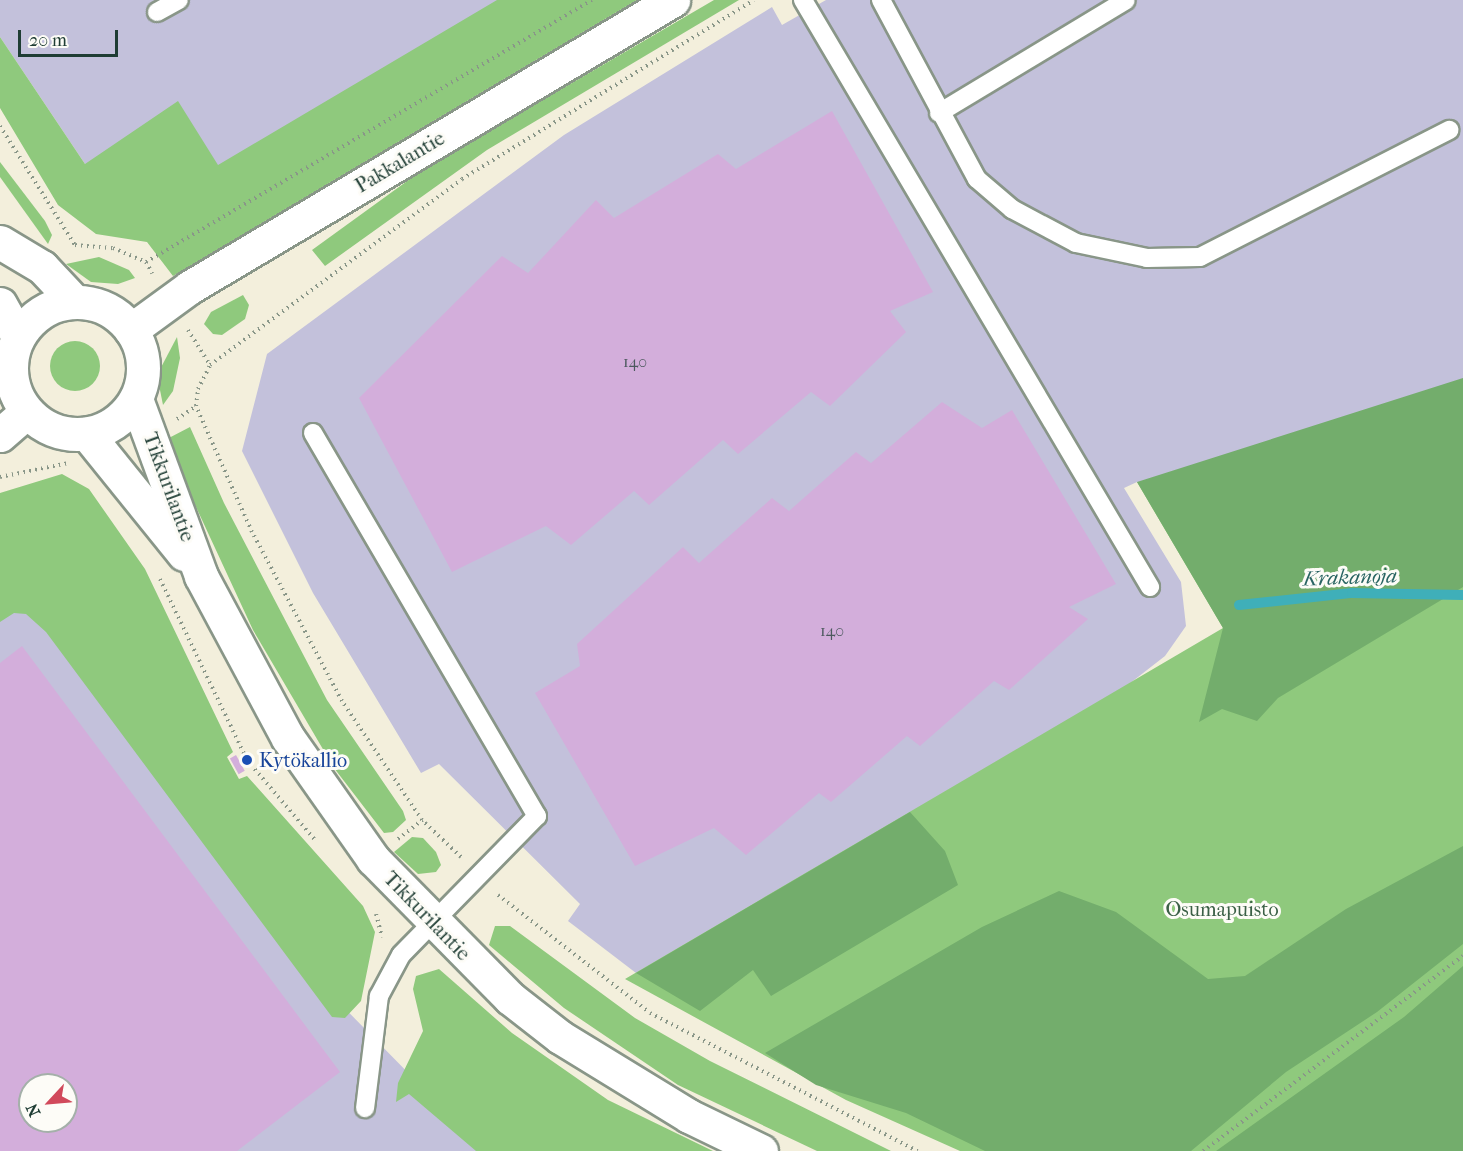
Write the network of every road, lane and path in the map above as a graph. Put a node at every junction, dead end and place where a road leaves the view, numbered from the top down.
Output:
1 (179, 0) edge
2 (592, 0) edge
3 (673, 0) edge
4 (754, 0) edge
5 (803, 0) edge
6 (881, 0) edge
7 (1125, 0) edge
8 (157, 12) dead end
9 (939, 113) junction
10 (0, 126) edge
11 (1449, 130) dead end
12 (0, 242) edge
13 (171, 301) junction
14 (74, 302) junction
15 (0, 304) edge
16 (131, 330) junction
17 (18, 336) junction
18 (210, 365) junction
19 (136, 399) junction
20 (26, 411) junction
21 (313, 433) dead end
22 (87, 434) junction
23 (0, 435) edge
24 (78, 468) dead end
25 (0, 477) edge
26 (201, 576) junction
27 (1150, 587) dead end
28 (480, 875) junction
29 (432, 924) junction
30 (1463, 957) edge
31 (366, 1108) dead end
32 (761, 1151) edge
33 (917, 1151) edge
34 (1203, 1151) edge

1 - 8 lane
2 - 10 path
3 - 13 main road, Pakkalantie
4 - 18 path
5 - 27 lane
6 - 9 lane
7 - 9 lane
9 - 11 lane
12 - 14 main road
13 - 16 main road, Pakkalantie
13 - 18 path
14 - 16 main road
14 - 17 main road
15 - 17 main road
16 - 19 main road
17 - 20 main road
18 - 28 path
19 - 22 main road
19 - 26 main road, Tikkurilantie
20 - 22 main road
20 - 23 main road
21 - 28 lane
22 - 26 main road, Tikkurilantie
24 - 25 path
26 - 29 main road, Tikkurilantie
28 - 29 lane
28 - 33 path
29 - 31 lane
29 - 32 main road, Tikkurilantie
30 - 34 path

